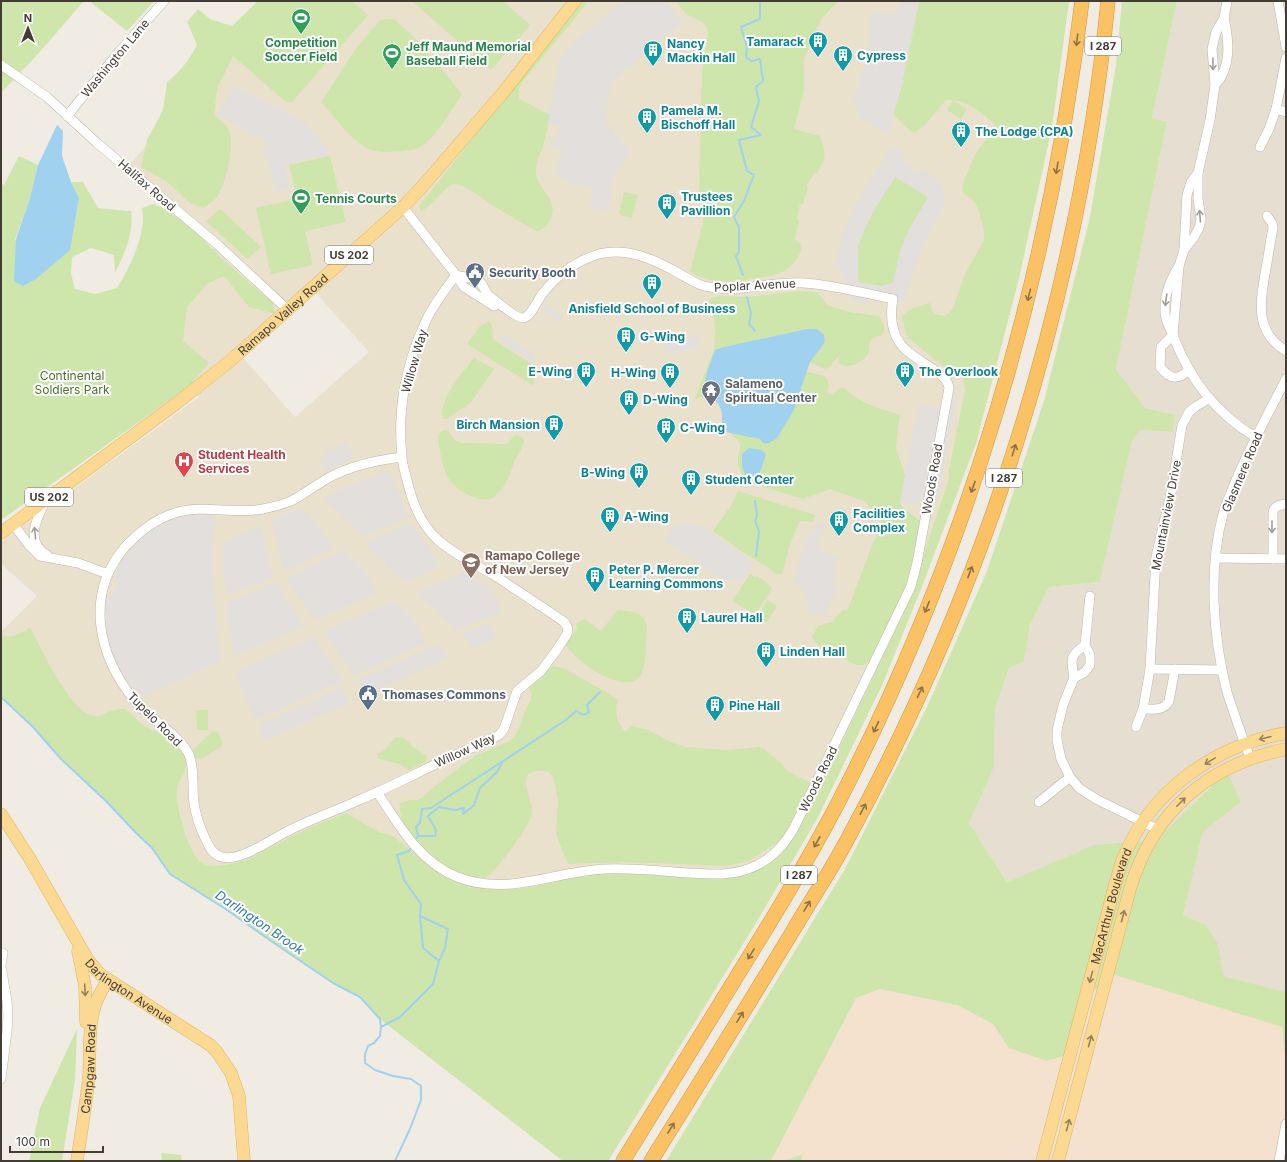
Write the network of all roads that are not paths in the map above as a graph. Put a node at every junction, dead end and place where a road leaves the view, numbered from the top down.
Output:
1 (164, 1) edge
2 (575, 1) edge
3 (1082, 1) edge
4 (1108, 1) edge
5 (1227, 1) edge
6 (1278, 1) edge
7 (1224, 18) junction
8 (1286, 47) edge
9 (1212, 49) junction
10 (1228, 51) junction
11 (1286, 58) edge
12 (1, 65) edge
13 (1215, 85) junction
14 (1276, 109) junction
15 (1286, 112) edge
16 (67, 116) junction
17 (1260, 146) dead end
18 (1198, 173) junction
19 (403, 207) junction
20 (1267, 216) dead end
21 (1184, 250) junction
22 (456, 275) junction
23 (893, 299) joint
24 (288, 310) junction
25 (1173, 335) junction
26 (1286, 351) edge
27 (1189, 370) junction
28 (1286, 379) edge
29 (1210, 398) junction
30 (1255, 437) junction
31 (402, 457) junction
32 (46, 499) junction
33 (1286, 504) edge
34 (13, 524) junction
35 (1, 533) edge
36 (1216, 558) junction
37 (1272, 559) junction
38 (1286, 559) edge
39 (57, 560) junction
40 (108, 574) junction
41 (1090, 596) dead end
42 (1085, 645) junction
43 (1150, 669) junction
44 (1175, 669) junction
45 (1222, 670) junction
46 (1074, 678) junction
47 (1143, 709) junction
48 (1136, 727) dead end
49 (1286, 734) edge
50 (1245, 743) junction
51 (1286, 749) edge
52 (1250, 758) junction
53 (1070, 777) junction
54 (377, 792) junction
55 (1039, 802) dead end
56 (1, 814) edge
57 (1143, 822) junction
58 (1157, 829) junction
59 (75, 938) junction
60 (3, 953) dead end
61 (109, 980) junction
62 (89, 1053) junction
63 (1, 1079) edge
64 (1286, 1124) edge
65 (1282, 1157) edge
66 (77, 1161) edge
67 (244, 1161) edge
68 (623, 1161) edge
69 (651, 1161) edge
70 (1042, 1161) edge
71 (1058, 1161) edge

1 - 16 street, Washington Lane
2 - 19 main road, Ramapo Valley Road / US 202
3 -> 68 highway, I 287
69 -> 4 highway, I 287
5 - 7 street
6 - 8 street
7 - 9 street
7 - 10 street
9 - 10 street
9 -> 13 street
10 - 13 street
11 - 14 street
12 - 16 street, Halifax Road
13 - 18 street
14 - 15 street
14 - 17 street
16 - 24 street, Halifax Road
18 - 21 street
21 -> 18 street
19 - 22 street
19 - 24 main road, Ramapo Valley Road / US 202
20 - 26 street
21 - 25 street
22 - 23 street, Poplar Avenue
22 - 31 street, Willow Way
23 - 54 street, Woods Road
24 - 32 main road, Ramapo Valley Road / US 202
25 - 27 street
25 - 27 street
27 - 29 street
28 - 30 street, Glasmere Road
29 - 30 street
29 - 43 street, Mountainview Drive
30 - 36 street, Glasmere Road
31 - 40 street, Tupelo Road
31 - 54 street, Willow Way
32 - 34 main road, Ramapo Valley Road / US 202
39 -> 32 street
33 -> 37 street
34 - 35 main road, Ramapo Valley Road / US 202
34 - 39 street
36 - 37 street
36 - 45 street, Glasmere Road
37 - 38 street
39 - 40 street
40 - 54 street, Tupelo Road
41 - 42 street
42 - 46 street
42 - 46 street
43 - 44 street
43 - 47 street, Mountainview Drive
44 - 45 street
44 - 47 street
45 - 50 street, Glasmere Road
46 - 53 street
47 - 48 street, Mountainview Drive
49 -> 50 main road, MacArthur Boulevard
50 - 52 street, Glasmere Road
50 -> 57 main road, MacArthur Boulevard
51 - 52 main road, MacArthur Boulevard
58 -> 52 main road, MacArthur Boulevard
53 - 55 street
53 - 57 street
56 - 59 main road, Darlington Avenue
57 - 58 street
57 -> 70 main road, MacArthur Boulevard
71 -> 58 main road, MacArthur Boulevard
59 - 61 main road, Darlington Avenue
59 -> 62 main road
60 - 63 street
61 - 62 main road, Campgaw Road
61 - 67 main road, Darlington Avenue
62 - 66 main road, Campgaw Road
64 - 65 street

